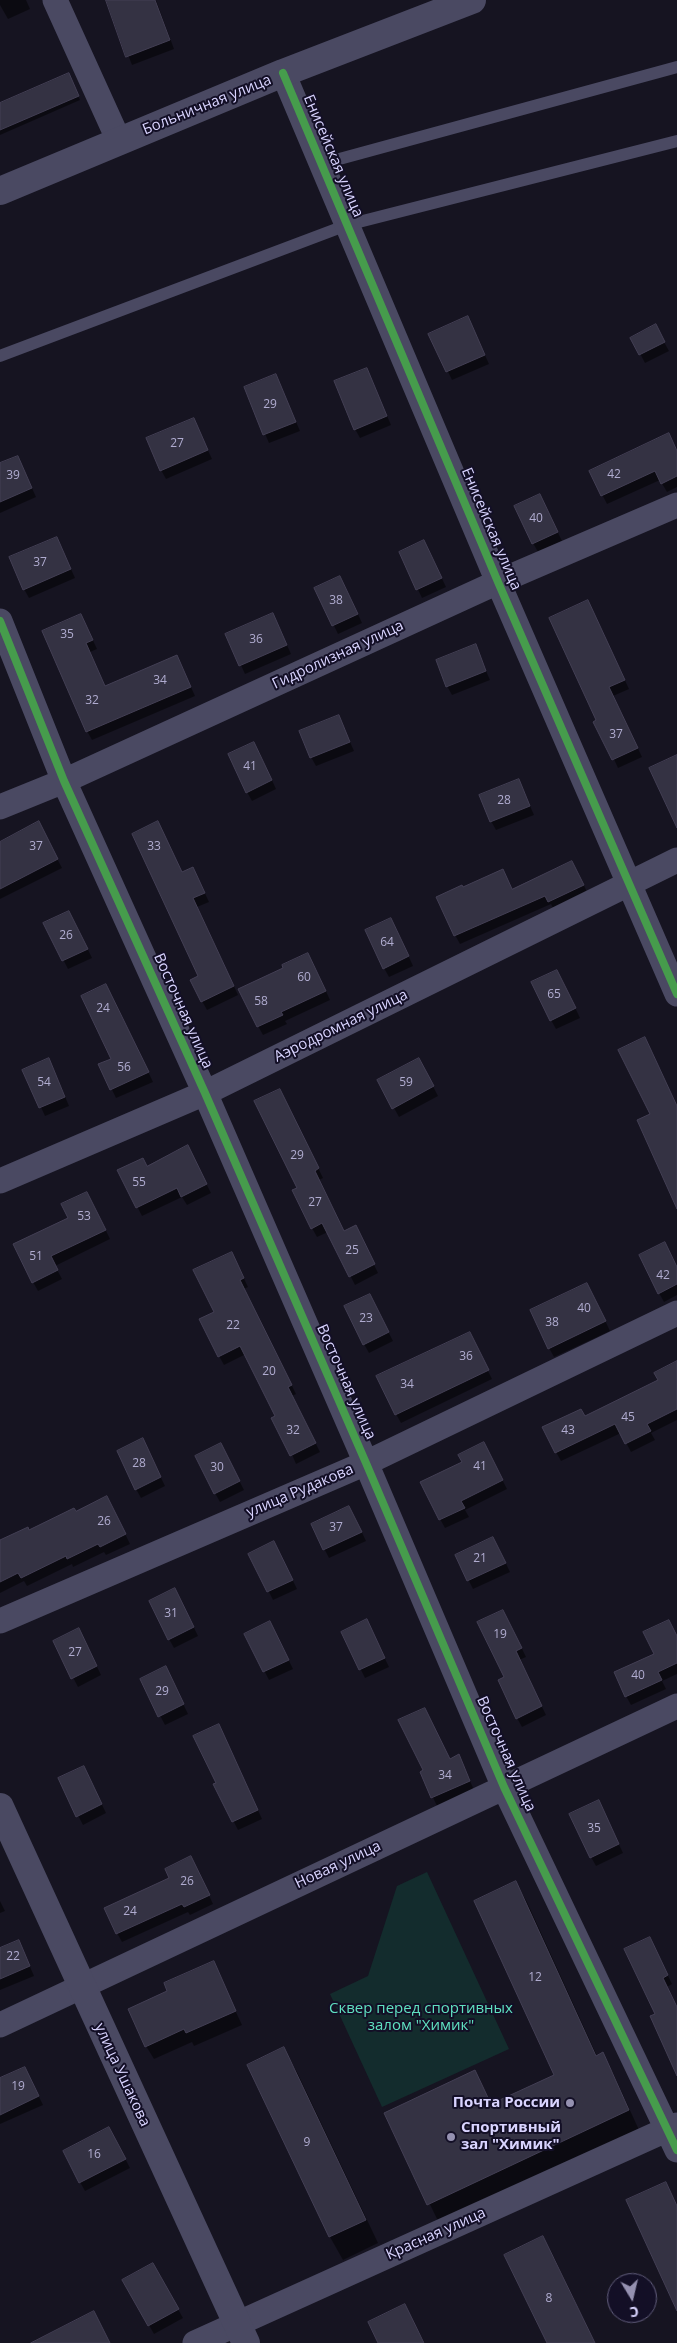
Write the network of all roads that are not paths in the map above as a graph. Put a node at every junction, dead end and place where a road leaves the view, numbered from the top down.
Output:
1 (55, 0) edge
2 (472, 0) edge
3 (677, 67) edge
4 (283, 73) junction
5 (119, 141) junction
6 (677, 141) edge
7 (321, 164) junction
8 (0, 190) edge
9 (347, 225) junction
10 (0, 356) edge
11 (677, 505) edge
12 (498, 582) junction
13 (0, 621) edge
14 (64, 781) junction
15 (0, 807) edge
16 (677, 860) edge
17 (628, 885) junction
18 (677, 994) edge
19 (205, 1093) junction
20 (0, 1181) edge
21 (677, 1313) edge
22 (366, 1463) junction
23 (0, 1621) edge
24 (677, 1706) edge
25 (504, 1787) junction
26 (0, 1807) edge
27 (82, 1986) junction
28 (0, 2025) edge
29 (674, 2135) edge
30 (241, 2333) edge
31 (195, 2343) edge

1 - 5 street
2 - 4 street, Больничная улица
3 - 7 lane
4 - 5 street, Больничная улица
4 - 7 street, Енисейская улица
5 - 8 street, Больничная улица
6 - 9 lane
7 - 9 street, Енисейская улица
9 - 10 lane
9 - 12 street, Енисейская улица
11 - 12 street, Гидролизная улица
12 - 14 street, Гидролизная улица
12 - 17 street, Енисейская улица
13 - 14 street, Восточная улица
14 - 15 street, Гидролизная улица
14 - 19 street, Восточная улица
16 - 17 street, Аэродромная улица
17 - 18 street, Енисейская улица
17 - 19 street, Аэродромная улица
19 - 20 street, Аэродромная улица
19 - 22 street, Восточная улица
21 - 22 street, улица Рудакова
22 - 23 street, улица Рудакова
22 - 25 street, Восточная улица
24 - 25 street, Новая улица
25 - 27 street, Новая улица
25 - 29 street, Восточная улица
26 - 27 street, улица Ушакова
27 - 28 street, Новая улица
27 - 30 street, улица Ушакова
29 - 30 street, Красная улица
30 - 31 street, Красная улица

